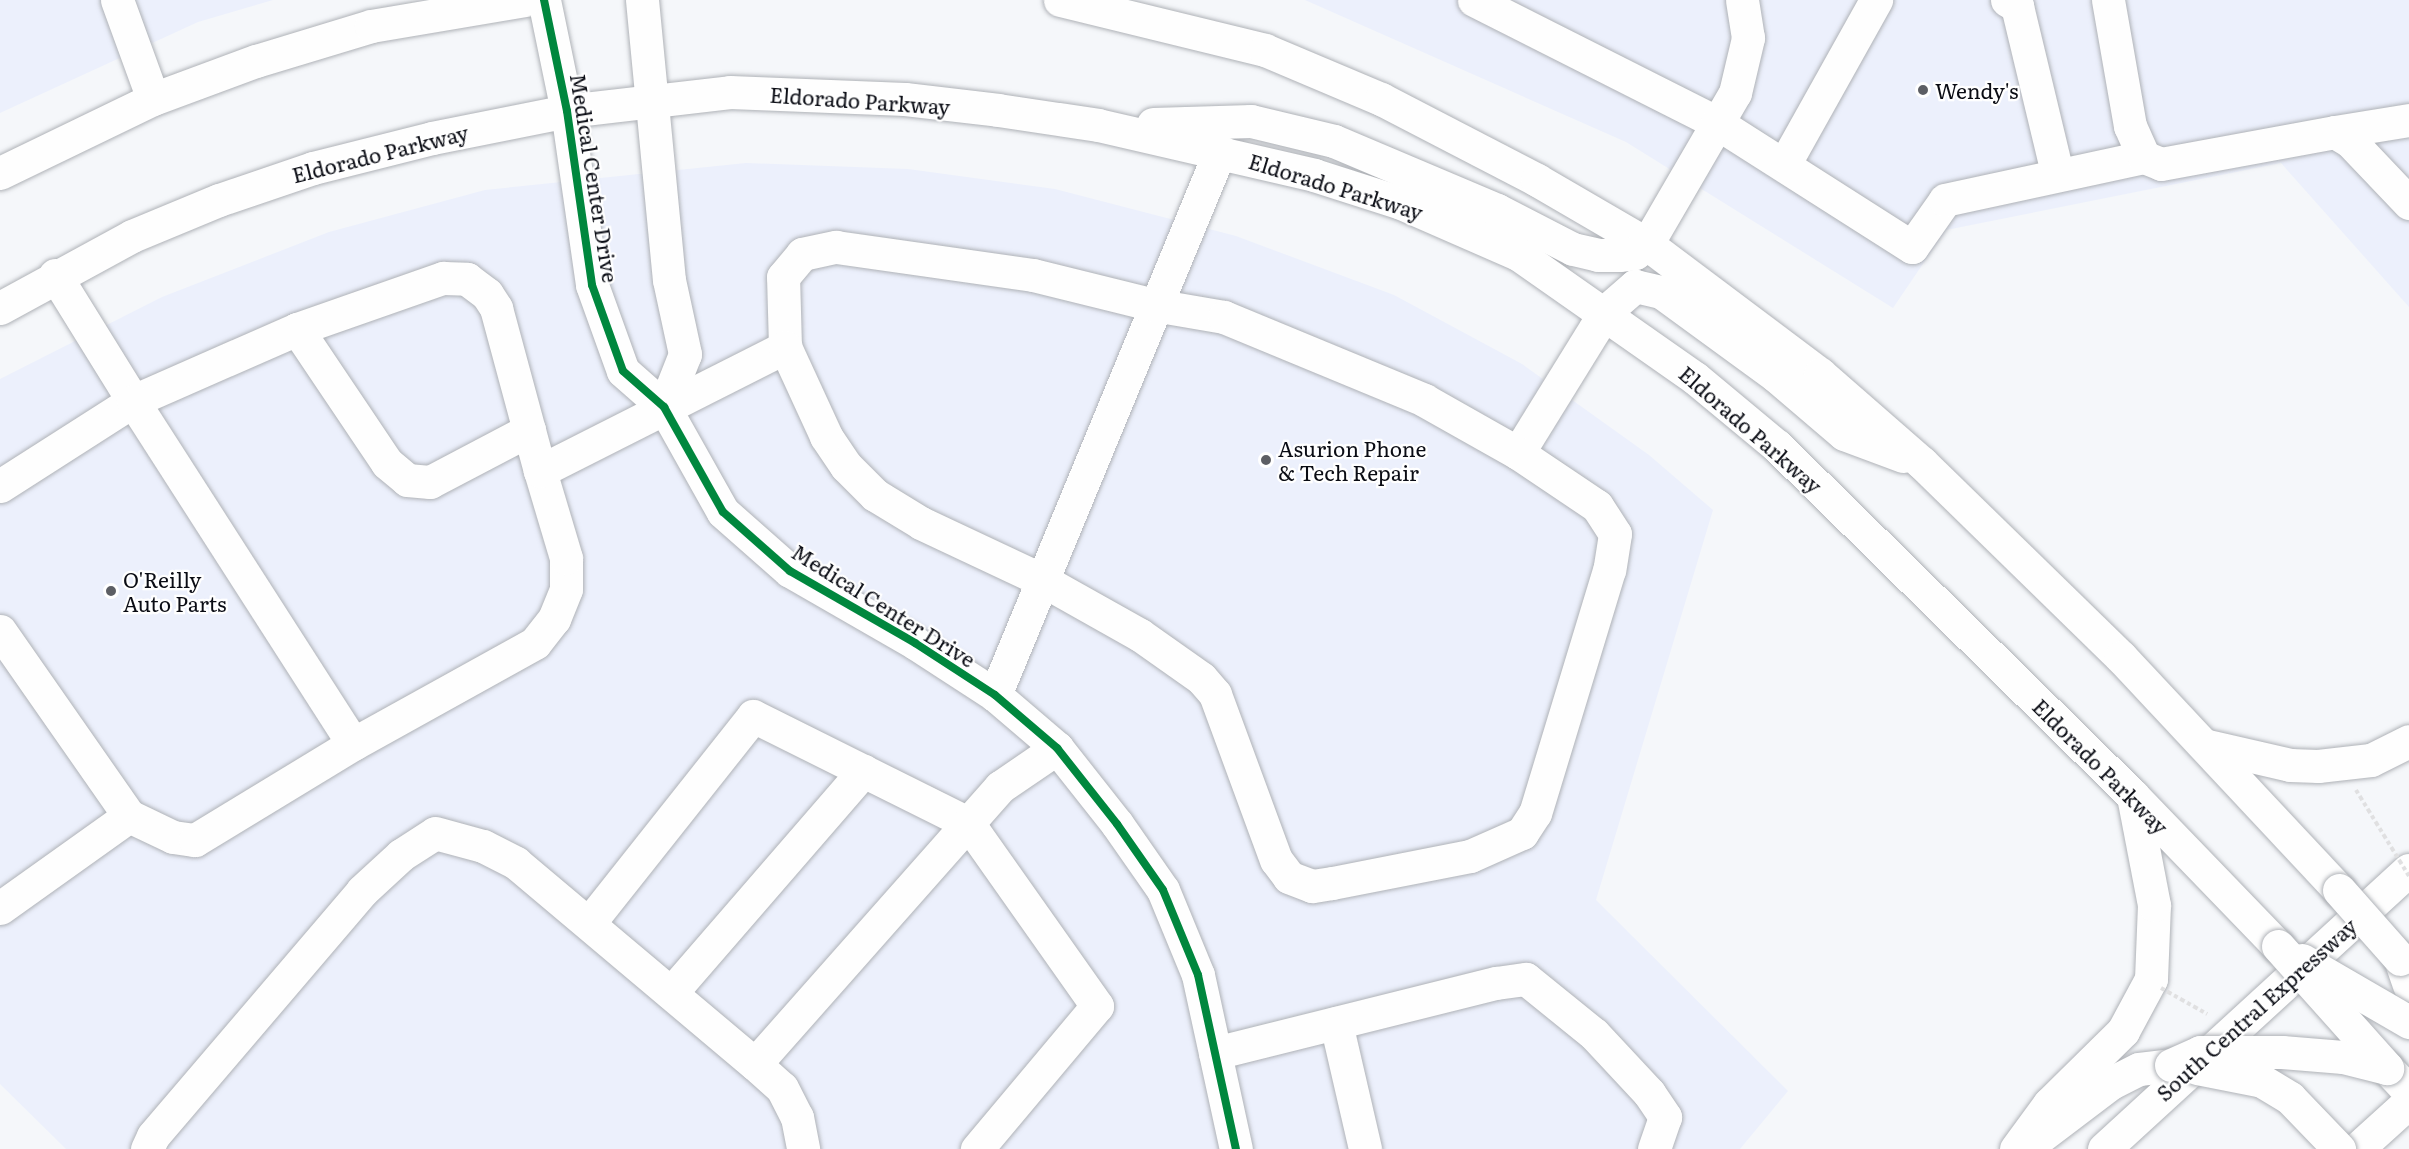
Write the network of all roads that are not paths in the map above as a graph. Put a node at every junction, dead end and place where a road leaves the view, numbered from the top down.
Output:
1 (117, 0) edge
2 (524, 0) edge
3 (544, 0) edge
4 (642, 0) edge
5 (1060, 0) edge
6 (1474, 0) edge
7 (1742, 0) edge
8 (1876, 0) edge
9 (2007, 0) edge
10 (2108, 0) edge
11 (153, 99) junction
12 (650, 101) junction
13 (567, 111) junction
14 (2409, 120) edge
15 (1718, 123) junction
16 (1098, 125) junction
17 (2335, 132) junction
18 (1220, 151) junction
19 (2144, 157) junction
20 (1785, 163) junction
21 (0, 172) edge
22 (2057, 173) junction
23 (2409, 203) edge
24 (1647, 244) junction
25 (55, 275) junction
26 (1154, 305) junction
27 (0, 308) edge
28 (1605, 312) junction
29 (297, 329) junction
30 (785, 347) junction
31 (133, 401) junction
32 (664, 407) junction
33 (529, 430) junction
34 (1518, 453) junction
35 (1922, 463) junction
36 (540, 471) junction
37 (0, 486) edge
38 (1042, 580) junction
39 (0, 631) edge
40 (995, 695) junction
41 (2409, 741) edge
42 (353, 744) junction
43 (2208, 746) junction
44 (1057, 748) junction
45 (863, 771) junction
46 (2133, 796) junction
47 (129, 816) junction
48 (968, 823) junction
49 (2409, 870) edge
50 (0, 908) edge
51 (589, 923) junction
52 (2277, 946) junction
53 (2406, 971) edge
54 (671, 993) junction
55 (2409, 1022) edge
56 (1336, 1023) junction
57 (1215, 1053) junction
58 (755, 1064) junction
59 (2171, 1065) junction
60 (2398, 1074) edge
61 (2409, 1092) edge
62 (2409, 1102) edge
63 (147, 1149) edge
64 (803, 1149) edge
65 (976, 1149) edge
66 (1236, 1149) edge
67 (1365, 1149) edge
68 (1654, 1149) edge
69 (2016, 1149) edge
70 (2023, 1149) edge
71 (2104, 1149) edge
72 (2338, 1149) edge
73 (2357, 1149) edge

1 - 11 main road
2 - 11 main road
3 - 13 main road, Medical Center Drive
4 - 12 main road
5 - 24 main road
6 - 15 main road
7 - 15 main road
8 - 20 main road
9 - 22 main road
10 - 19 main road
11 - 21 main road
12 - 13 main road, Eldorado Parkway
12 - 16 main road, Eldorado Parkway
12 - 32 main road
13 - 25 main road, Eldorado Parkway
13 - 32 main road, Medical Center Drive
14 - 17 main road
15 - 20 main road
15 - 24 main road
16 - 18 main road, Eldorado Parkway
16 - 24 main road
17 - 19 main road
17 - 23 main road
18 - 26 main road
18 - 28 main road, Eldorado Parkway
19 - 22 main road
20 - 22 main road
24 - 35 main road
25 - 27 main road, Eldorado Parkway
25 - 31 main road
26 - 30 main road
26 - 34 main road
26 - 38 main road
28 - 34 main road
28 - 35 main road
28 - 46 main road, Eldorado Parkway
29 - 31 main road
29 - 33 main road
29 - 33 main road
30 - 32 main road
30 - 38 main road
31 - 37 main road
31 - 42 main road
32 - 36 main road
32 - 40 main road, Medical Center Drive
33 - 36 main road
34 - 38 main road
35 - 43 main road
36 - 42 main road
38 - 40 main road
39 - 47 main road
40 - 44 main road, Medical Center Drive
41 - 43 main road
42 - 47 main road
43 - 53 main road, bridge
44 - 48 main road
44 - 57 main road, Medical Center Drive
45 - 48 main road
45 - 51 main road
45 - 54 main road
46 - 52 main road, Eldorado Parkway
46 - 69 main road
47 - 50 main road
48 - 58 main road
48 - 65 main road
49 - 71 main road, South Central Expressway
51 - 54 main road
51 - 63 main road
52 - 55 main road, bridge
52 - 60 main road, Eldorado Parkway, bridge
54 - 58 main road
56 - 57 main road
56 - 67 main road
56 - 68 main road
57 - 66 main road, Medical Center Drive
58 - 64 main road
59 - 60 main road, bridge
59 - 70 main road
59 - 72 main road, bridge
60 - 61 main road, Eldorado Parkway
62 - 73 main road

